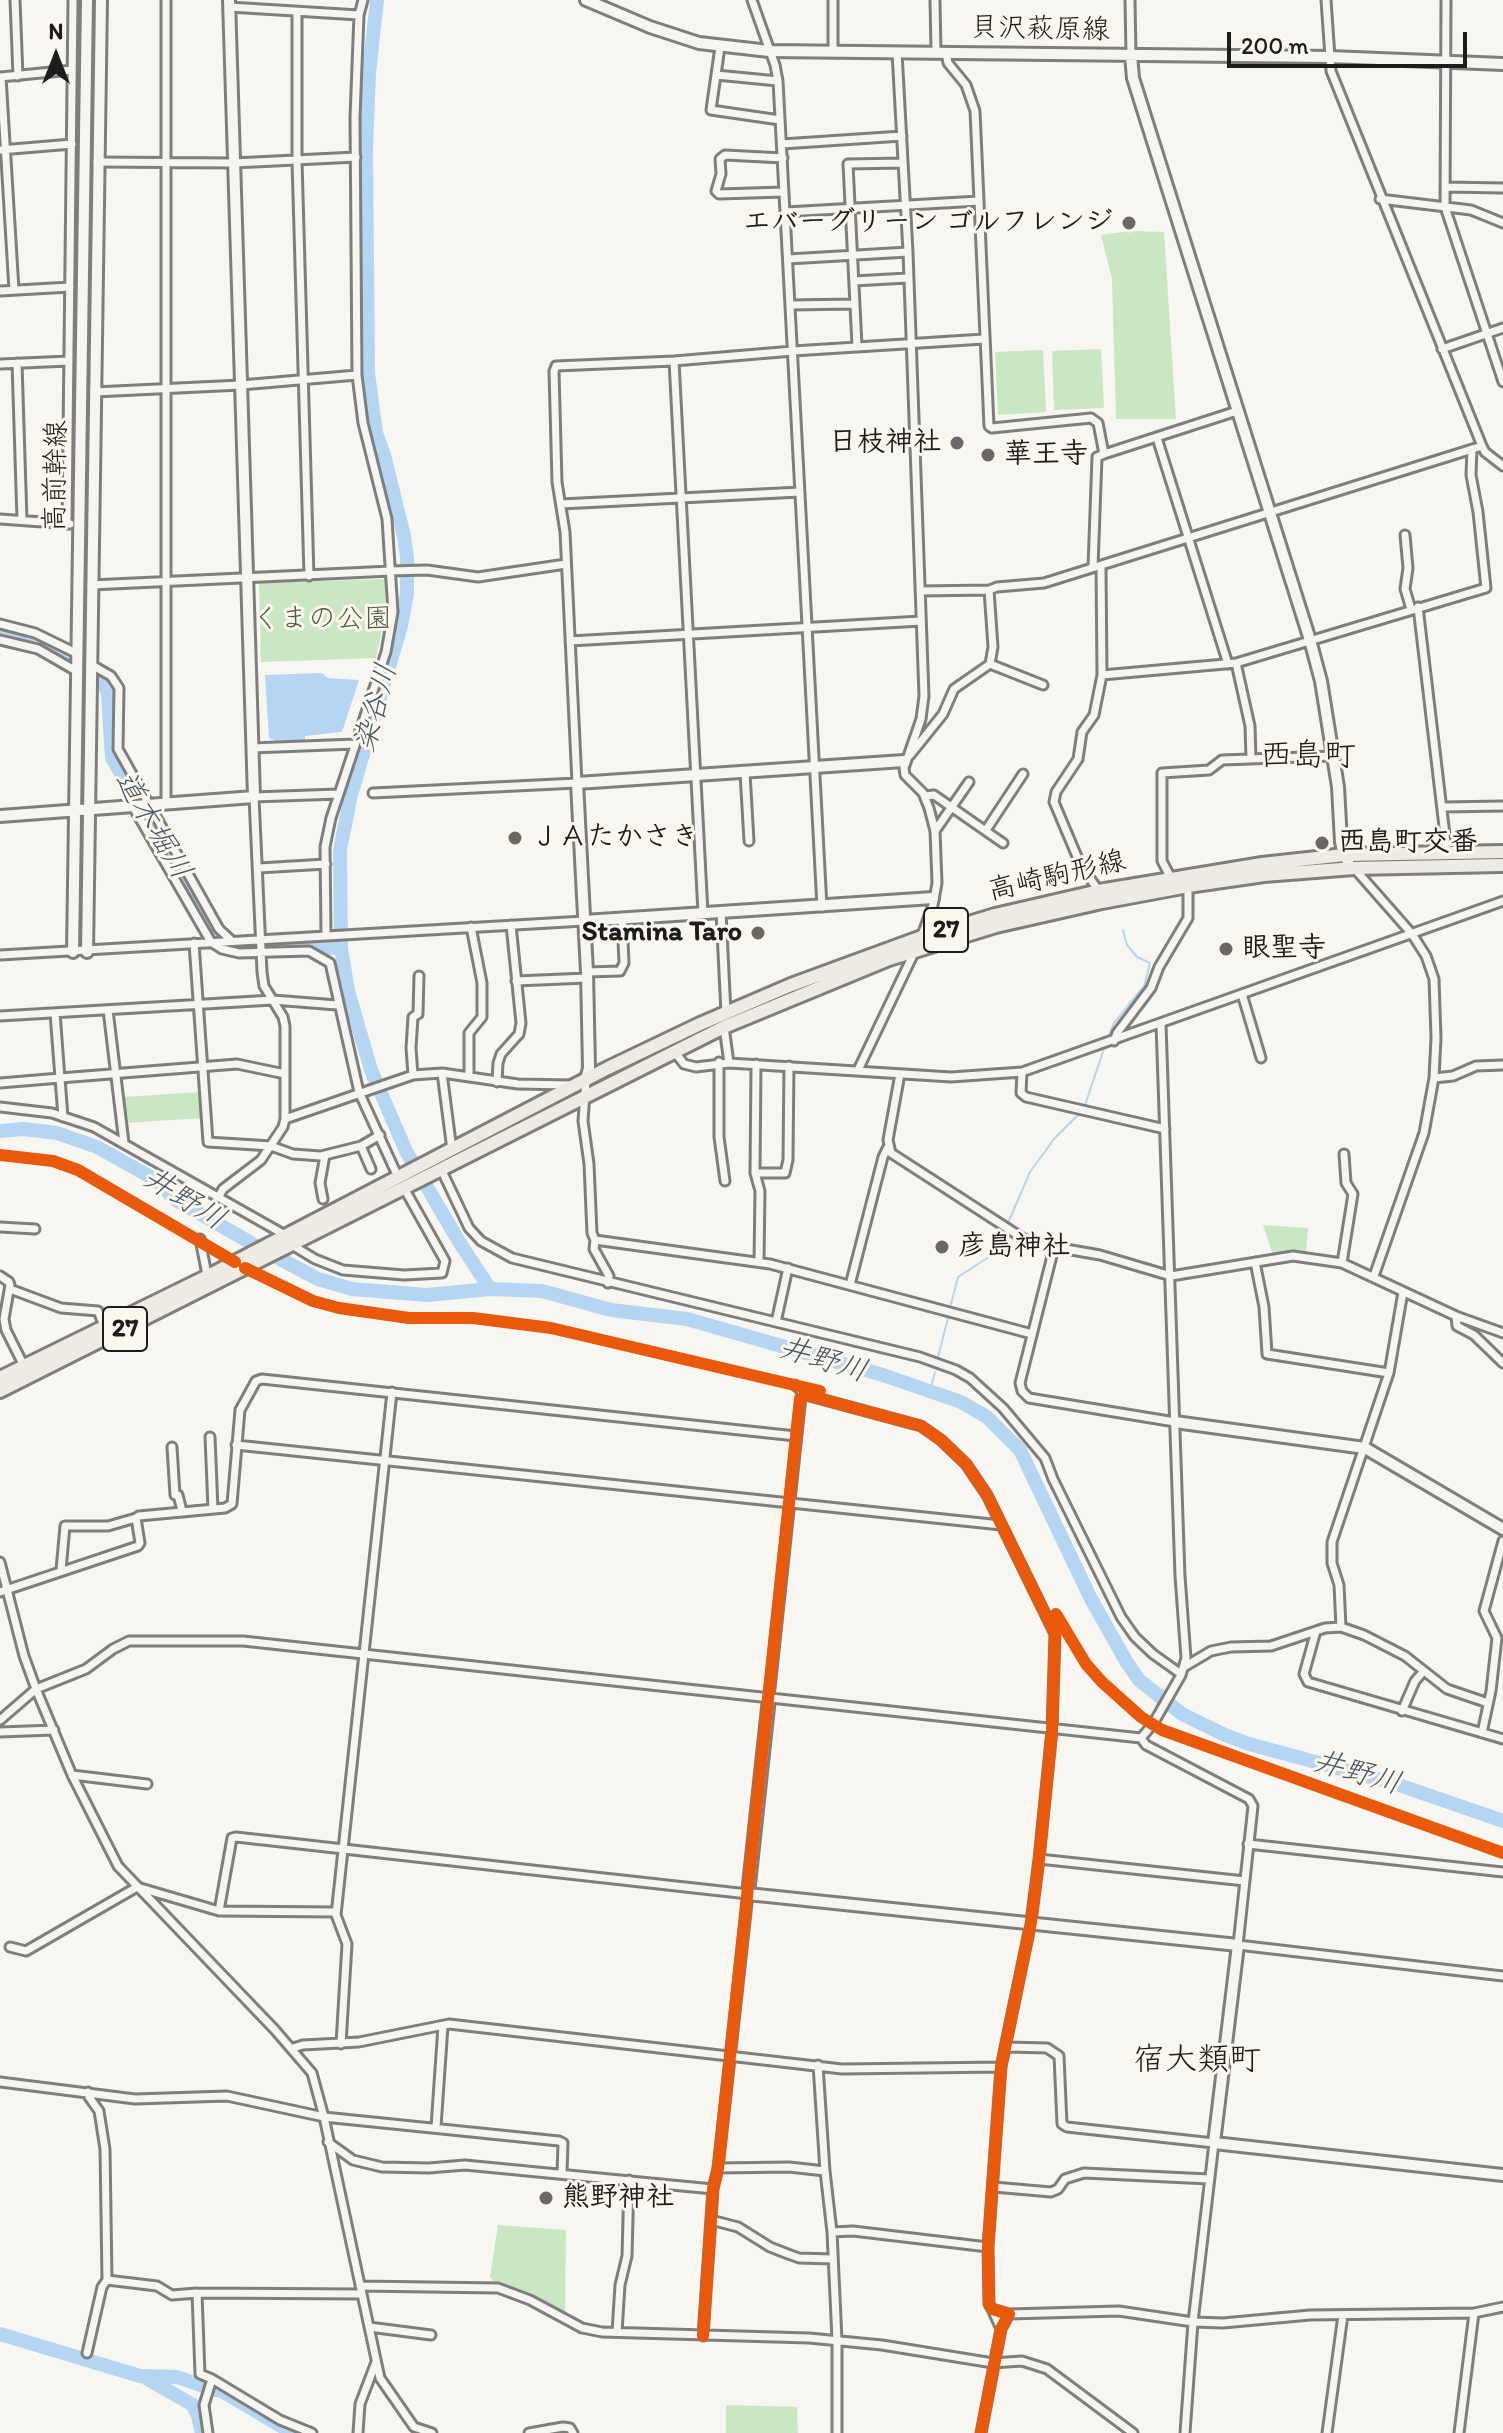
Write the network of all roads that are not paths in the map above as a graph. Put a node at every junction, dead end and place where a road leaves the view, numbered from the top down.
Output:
1 (15, 0) edge
2 (73, 0) edge
3 (87, 0) edge
4 (101, 0) edge
5 (166, 0) edge
6 (363, 0) edge
7 (586, 0) edge
8 (752, 0) edge
9 (833, 0) edge
10 (935, 0) edge
11 (1130, 0) edge
12 (1326, 0) edge
13 (1446, 0) edge
14 (229, 4) edge
15 (297, 13) junction
16 (359, 15) junction
17 (720, 47) junction
18 (769, 51) junction
19 (833, 51) junction
20 (897, 52) junction
21 (941, 52) junction
22 (1131, 55) junction
23 (1330, 57) junction
24 (1447, 60) junction
25 (1503, 62) edge
26 (72, 70) junction
27 (716, 75) junction
28 (18, 76) junction
29 (1, 77) edge
30 (778, 81) junction
31 (780, 120) junction
32 (902, 136) junction
33 (72, 144) junction
34 (782, 144) junction
35 (3, 149) edge
36 (356, 157) junction
37 (783, 158) junction
38 (167, 161) junction
39 (297, 161) junction
40 (97, 162) junction
41 (234, 163) junction
42 (902, 163) junction
43 (1446, 187) junction
44 (1503, 188) edge
45 (784, 192) junction
46 (1380, 199) junction
47 (979, 201) junction
48 (904, 205) junction
49 (1445, 207) junction
50 (851, 208) junction
51 (786, 212) junction
52 (1503, 223) edge
53 (908, 252) junction
54 (854, 256) junction
55 (788, 259) junction
56 (907, 278) junction
57 (854, 281) junction
58 (70, 287) junction
59 (14, 290) junction
60 (0, 291) edge
61 (854, 304) junction
62 (790, 305) junction
63 (1503, 328) edge
64 (1488, 333) junction
65 (984, 339) junction
66 (910, 344) junction
67 (857, 346) junction
68 (1442, 349) junction
69 (793, 351) junction
70 (69, 361) junction
71 (674, 361) junction
72 (17, 363) junction
73 (0, 364) edge
74 (357, 375) junction
75 (303, 378) junction
76 (1503, 382) edge
77 (241, 385) junction
78 (166, 388) junction
79 (94, 392) junction
80 (1237, 411) junction
81 (1157, 438) junction
82 (1482, 446) junction
83 (1472, 449) junction
84 (1104, 454) junction
85 (1503, 454) edge
86 (1493, 458) junction
87 (1503, 466) edge
88 (800, 492) junction
89 (682, 497) junction
90 (561, 504) junction
91 (1270, 512) junction
92 (0, 519) edge
93 (22, 520) junction
94 (67, 524) junction
95 (80, 525) junction
96 (1405, 535) dead end
97 (1188, 538) junction
98 (566, 564) junction
99 (1097, 566) junction
100 (393, 571) junction
101 (309, 576) junction
102 (247, 579) junction
103 (166, 583) junction
104 (91, 585) junction
105 (989, 590) junction
106 (920, 591) junction
107 (1415, 608) junction
108 (921, 621) junction
109 (0, 624) edge
110 (807, 629) junction
111 (687, 635) junction
112 (0, 640) edge
113 (1310, 640) junction
114 (570, 641) junction
115 (78, 654) junction
116 (1232, 663) junction
117 (90, 664) junction
118 (990, 664) junction
119 (78, 672) junction
120 (1102, 675) junction
121 (1043, 685) dead end
122 (355, 744) junction
123 (252, 748) junction
124 (1331, 756) junction
125 (1251, 759) junction
126 (904, 761) junction
127 (815, 768) junction
128 (745, 773) junction
129 (1023, 774) dead end
130 (695, 776) junction
131 (969, 782) dead end
132 (577, 783) junction
133 (373, 793) dead end
134 (338, 794) junction
135 (925, 796) junction
136 (254, 797) junction
137 (148, 803) junction
138 (166, 803) junction
139 (133, 805) junction
140 (1503, 806) edge
141 (952, 807) junction
142 (1443, 807) junction
143 (89, 810) junction
144 (76, 811) junction
145 (0, 816) edge
146 (986, 830) junction
147 (935, 831) junction
148 (749, 841) dead end
149 (1003, 843) dead end
150 (1447, 852) junction
151 (1503, 852) edge
152 (1344, 855) junction
153 (326, 864) junction
154 (1503, 865) edge
155 (259, 868) junction
156 (1354, 868) junction
157 (1171, 878) junction
158 (1188, 886) junction
159 (1099, 891) junction
160 (933, 898) junction
161 (1503, 901) edge
162 (822, 907) junction
163 (721, 912) junction
164 (703, 913) junction
165 (622, 918) junction
166 (584, 921) junction
167 (511, 925) junction
168 (471, 927) junction
169 (1412, 934) junction
170 (327, 935) junction
171 (922, 937) junction
172 (231, 940) junction
173 (211, 942) junction
174 (194, 943) junction
175 (261, 946) junction
176 (73, 952) junction
177 (87, 952) junction
178 (913, 953) junction
179 (0, 955) edge
180 (587, 975) junction
181 (419, 976) dead end
182 (516, 981) junction
183 (1242, 994) junction
184 (273, 1000) junction
185 (199, 1004) junction
186 (337, 1005) junction
187 (108, 1010) junction
188 (55, 1013) junction
189 (726, 1013) junction
190 (0, 1016) edge
191 (1161, 1024) junction
192 (724, 1027) junction
193 (1114, 1041) junction
194 (674, 1051) junction
195 (1261, 1058) dead end
196 (724, 1063) junction
197 (756, 1064) junction
198 (1503, 1065) edge
199 (203, 1066) junction
200 (789, 1066) junction
201 (858, 1070) junction
202 (1022, 1072) junction
203 (442, 1073) junction
204 (115, 1074) junction
205 (285, 1074) junction
206 (900, 1074) junction
207 (413, 1075) junction
208 (469, 1077) junction
209 (60, 1078) junction
210 (1434, 1078) junction
211 (497, 1082) junction
212 (0, 1083) edge
213 (581, 1083) junction
214 (360, 1092) junction
215 (583, 1099) junction
216 (0, 1107) edge
217 (63, 1117) junction
218 (285, 1119) junction
219 (1165, 1129) junction
220 (380, 1135) junction
221 (124, 1143) junction
222 (271, 1146) junction
223 (361, 1146) junction
224 (888, 1147) junction
225 (452, 1150) junction
226 (1344, 1154) dead end
227 (325, 1155) junction
228 (437, 1167) junction
229 (371, 1169) dead end
230 (755, 1173) junction
231 (725, 1181) dead end
232 (403, 1182) junction
233 (219, 1196) junction
234 (323, 1199) dead end
235 (0, 1227) edge
236 (35, 1229) dead end
237 (200, 1239) dead end
238 (595, 1240) junction
239 (285, 1242) junction
240 (1054, 1248) junction
241 (759, 1262) junction
242 (1255, 1262) junction
243 (1342, 1263) junction
244 (788, 1268) junction
245 (0, 1276) edge
246 (1171, 1276) junction
247 (1374, 1276) junction
248 (209, 1281) junction
249 (608, 1283) junction
250 (850, 1285) junction
251 (10, 1289) junction
252 (1403, 1292) junction
253 (1456, 1316) junction
254 (776, 1322) junction
255 (104, 1326) junction
256 (1503, 1333) edge
257 (1032, 1334) junction
258 (1503, 1363) edge
259 (24, 1366) junction
260 (1389, 1373) junction
261 (0, 1378) edge
262 (795, 1385) dead end
263 (0, 1391) edge
264 (392, 1392) junction
265 (806, 1395) junction
266 (1175, 1422) junction
267 (796, 1436) junction
268 (210, 1437) dead end
269 (236, 1445) junction
270 (172, 1447) dead end
271 (1365, 1448) junction
272 (387, 1459) junction
273 (789, 1503) junction
274 (213, 1509) junction
275 (182, 1511) junction
276 (136, 1518) junction
277 (1001, 1525) junction
278 (1503, 1529) edge
279 (1503, 1541) edge
280 (0, 1562) edge
281 (61, 1570) junction
282 (3, 1591) edge
283 (1341, 1627) junction
284 (1316, 1631) junction
285 (365, 1654) junction
286 (1182, 1672) junction
287 (1423, 1672) junction
288 (36, 1689) junction
289 (769, 1698) junction
290 (1488, 1703) junction
291 (1402, 1711) junction
292 (0, 1720) edge
293 (54, 1730) junction
294 (1052, 1730) junction
295 (0, 1732) edge
296 (1482, 1733) junction
297 (1141, 1738) junction
298 (1503, 1739) edge
299 (72, 1775) junction
300 (147, 1784) dead end
301 (1248, 1844) junction
302 (345, 1849) junction
303 (1039, 1859) junction
304 (1503, 1872) edge
305 (1245, 1881) junction
306 (137, 1887) junction
307 (748, 1894) junction
308 (219, 1911) junction
309 (336, 1912) junction
310 (1031, 1922) junction
311 (1238, 1945) junction
312 (10, 1947) dead end
313 (1503, 1976) edge
314 (443, 2026) junction
315 (341, 2044) junction
316 (1007, 2047) junction
317 (293, 2048) junction
318 (730, 2056) junction
319 (818, 2065) junction
320 (1001, 2067) junction
321 (0, 2082) edge
322 (88, 2092) junction
323 (324, 2117) junction
324 (436, 2127) junction
325 (328, 2142) junction
326 (1214, 2143) junction
327 (718, 2168) junction
328 (825, 2171) junction
329 (562, 2174) junction
330 (1503, 2175) edge
331 (1209, 2179) junction
332 (629, 2180) junction
333 (994, 2187) junction
334 (713, 2189) junction
335 (711, 2220) junction
336 (832, 2232) junction
337 (988, 2247) junction
338 (832, 2259) junction
339 (107, 2280) junction
340 (360, 2290) junction
341 (197, 2293) junction
342 (1503, 2307) edge
343 (992, 2309) junction
344 (1474, 2313) junction
345 (1009, 2314) junction
346 (1343, 2315) junction
347 (1193, 2322) junction
348 (369, 2327) junction
349 (1001, 2329) junction
350 (617, 2332) junction
351 (431, 2335) dead end
352 (703, 2336) junction
353 (837, 2340) junction
354 (87, 2353) dead end
355 (376, 2360) junction
356 (993, 2363) junction
357 (211, 2381) junction
358 (1121, 2429) edge
359 (208, 2433) edge
360 (312, 2433) edge
361 (358, 2433) edge
362 (432, 2433) edge
363 (529, 2433) edge
364 (573, 2433) edge
365 (837, 2433) edge
366 (981, 2433) edge
367 (1133, 2433) edge
368 (1185, 2433) edge
369 (1327, 2433) edge
370 (1459, 2433) edge

1 - 28 street
2 - 26 street
3 - 95 street, 高前幹線
4 - 40 street, 高前幹線
5 - 38 street
6 - 16 street
7 - 17 street, 貝沢萩原線
8 - 18 street
9 - 19 street
10 - 21 street
11 - 22 street
12 - 23 street
13 - 24 street
14 - 15 street
14 - 41 street
15 - 16 street
15 - 39 street
16 - 36 street
17 - 18 street, 貝沢萩原線
17 - 27 street
18 - 19 street, 貝沢萩原線
18 - 30 street
19 - 20 street, 貝沢萩原線
20 - 21 street, 貝沢萩原線
20 - 32 street
21 - 22 street, 貝沢萩原線
21 - 47 street
22 - 23 street, 貝沢萩原線
22 - 80 street
23 - 24 street, 貝沢萩原線
23 - 46 street
24 - 25 street, 貝沢萩原線
24 - 43 street
26 - 28 street
26 - 33 street
27 - 30 street
27 - 31 street
28 - 29 street
29 - 35 street
30 - 31 street
31 - 34 street
32 - 34 street
32 - 42 street
33 - 35 street
33 - 58 street
34 - 37 street
35 - 59 street
36 - 39 street
36 - 74 street
37 - 45 street
37 - 45 street
38 - 40 street
38 - 41 street
38 - 78 street
39 - 41 street
39 - 75 street
40 - 79 street, 高前幹線
41 - 77 street
42 - 48 street
42 - 50 street
43 - 44 street
43 - 49 street
45 - 51 street
46 - 49 street
46 - 68 street
47 - 48 street
47 - 65 street
48 - 50 street
48 - 53 street
49 - 52 street
49 - 64 street
50 - 51 street
50 - 54 street
51 - 55 street
53 - 54 street
53 - 56 street
54 - 55 street
54 - 57 street
55 - 62 street
56 - 57 street
56 - 66 street
57 - 61 street
58 - 59 street
58 - 70 street
59 - 60 street
61 - 62 street
61 - 67 street
62 - 69 street
63 - 64 street
64 - 68 street
64 - 76 street
65 - 66 street
65 - 84 street
66 - 67 street
66 - 106 street
67 - 69 street
68 - 82 street
69 - 71 street
69 - 88 street
70 - 72 street
70 - 94 street
71 - 89 street
71 - 90 street
72 - 73 street
72 - 93 street
74 - 75 street
74 - 100 street
75 - 77 street
75 - 101 street
77 - 78 street
77 - 102 street
78 - 79 street
78 - 103 street
79 - 104 street, 高前幹線
80 - 81 street
80 - 91 street
81 - 84 street
81 - 97 street
82 - 83 street
82 - 86 street
83 - 91 street
83 - 107 street
84 - 99 street
85 - 86 street
86 - 87 street
88 - 89 street
88 - 110 street
89 - 90 street
89 - 111 street
90 - 98 street
91 - 97 street
91 - 113 street
92 - 93 street
93 - 94 street
94 - 95 street
95 - 115 street, 高前幹線
96 - 107 street
97 - 99 street
97 - 116 street
98 - 100 street
98 - 114 street
99 - 105 street
99 - 120 street
100 - 101 street
100 - 122 street
101 - 102 street
102 - 103 street
102 - 123 street
103 - 104 street
103 - 138 street
104 - 117 street, 高前幹線
105 - 106 street
105 - 118 street
106 - 108 street
107 - 113 street
107 - 142 street
108 - 110 street
108 - 126 street
109 - 115 street
110 - 111 street
110 - 127 street
111 - 114 street
111 - 130 street
112 - 119 street
113 - 116 street
113 - 124 street
114 - 132 street
115 - 119 street, 高前幹線
116 - 120 street
116 - 125 street
117 - 137 street
117 - 143 street, 高前幹線
118 - 121 street
118 - 126 street
119 - 144 street, 高前幹線
120 - 159 street
122 - 123 street
122 - 134 street
123 - 136 street
124 - 125 street
124 - 152 street
125 - 157 street
126 - 127 street
126 - 135 street
127 - 128 street
127 - 162 street
128 - 130 street
128 - 148 street
129 - 146 street
130 - 132 street
130 - 164 street
131 - 141 street
132 - 133 street
132 - 166 street
134 - 136 street
134 - 153 street
135 - 141 street
135 - 147 street
136 - 138 street
136 - 155 street
137 - 138 street
137 - 139 street
137 - 172 street
139 - 143 street
139 - 173 street
140 - 142 street
141 - 146 street
141 - 147 street
142 - 150 street
143 - 144 street
143 - 177 street, 高前幹線
144 - 145 street
144 - 176 street, 高前幹線
146 - 149 street
147 - 160 street
150 - 151 main road, 高崎駒形線 / 27
150 - 152 main road, 高崎駒形線 / 27
152 - 156 street
152 - 157 main road, 高崎駒形線 / 27
153 - 155 street
153 - 170 street
154 - 156 main road, 高崎駒形線 / 27
155 - 175 street
156 - 158 main road, 高崎駒形線 / 27
156 - 169 street
157 - 159 main road, 高崎駒形線 / 27
158 - 178 main road, 高崎駒形線 / 27
158 - 193 street
159 - 171 main road, 高崎駒形線 / 27
160 - 162 street
160 - 171 street
161 - 169 street
162 - 163 street
163 - 164 street
163 - 189 street
164 - 165 street
165 - 166 street
165 - 180 street
166 - 167 street
166 - 180 street
167 - 168 street
167 - 182 street
168 - 170 street
168 - 208 street
169 - 183 street
169 - 210 street
170 - 175 street
171 - 178 street
171 - 189 main road, 高崎駒形線 / 27
172 - 173 street
172 - 175 street
173 - 174 street
173 - 175 street
174 - 177 street
174 - 185 street
175 - 184 street
175 - 186 street
176 - 177 street
176 - 179 street
178 - 192 main road, 高崎駒形線 / 27
178 - 201 street
180 - 182 street
180 - 213 street
181 - 207 street
182 - 211 street
183 - 191 street
183 - 195 street
184 - 185 street
184 - 186 street
184 - 205 street
185 - 187 street
185 - 199 street
186 - 214 street
187 - 188 street
187 - 204 street
188 - 190 street
188 - 209 street
189 - 213 main road, 高崎駒形線 / 27
191 - 193 street
191 - 219 street
192 - 194 main road, 高崎駒形線 / 27
192 - 196 street
193 - 202 street
194 - 196 street
194 - 215 main road, 高崎駒形線 / 27
196 - 197 street
196 - 231 street
197 - 200 street
197 - 230 street
198 - 210 street
199 - 204 street
199 - 205 street
199 - 222 street
200 - 201 street
200 - 230 street
201 - 206 street
202 - 206 street
202 - 219 street
203 - 207 street
203 - 208 street
203 - 225 street
204 - 209 street
204 - 221 street
205 - 218 street
206 - 224 street
207 - 214 street
208 - 211 street
209 - 212 street
209 - 217 street
210 - 247 street
211 - 213 street
213 - 215 street
213 - 225 main road, 高崎駒形線 / 27
214 - 218 street
214 - 220 street
215 - 228 main road, 高崎駒形線 / 27
215 - 238 street
216 - 217 street
217 - 221 street
218 - 222 street
219 - 246 street
220 - 223 street
220 - 232 street
221 - 233 street
222 - 227 street
222 - 233 street
223 - 227 street
223 - 229 street
224 - 240 street
224 - 250 street
225 - 228 main road, 高崎駒形線 / 27
226 - 243 street
227 - 234 street
228 - 232 main road, 27
228 - 249 street
230 - 241 street
232 - 239 main road, 27
232 - 239 street
233 - 239 street
235 - 236 street
237 - 248 street
238 - 241 street
238 - 249 street
239 - 248 main road, 27
240 - 246 street
240 - 257 street
241 - 244 street
242 - 243 street
242 - 246 street
242 - 260 street
243 - 247 street
244 - 250 street
244 - 254 street
245 - 251 street
246 - 266 street
247 - 252 street
248 - 255 main road, 27
248 - 263 main road, 27
249 - 254 street
250 - 257 street
251 - 255 street
251 - 259 street
252 - 253 street
252 - 260 street
253 - 256 street
253 - 258 street
254 - 286 street
255 - 259 main road, 27
257 - 266 street
259 - 261 main road, 27
260 - 271 street
262 - 265 street
264 - 267 street
264 - 269 street
264 - 272 street
265 - 267 street
265 - 277 street
266 - 271 street
266 - 286 street
267 - 273 street
268 - 274 street
269 - 272 street
269 - 274 street
270 - 275 street
271 - 278 street
271 - 283 street
272 - 273 street
272 - 285 street
273 - 277 street
273 - 289 street
274 - 275 street
275 - 276 street
276 - 281 street
276 - 281 street
277 - 294 street
279 - 290 street
280 - 282 street
281 - 282 street
282 - 288 street
283 - 284 street
283 - 287 street
284 - 286 street
284 - 291 street
285 - 288 street
285 - 289 street
285 - 302 street
286 - 297 street
287 - 290 street
287 - 291 street
288 - 292 street
288 - 293 street
289 - 294 street
289 - 307 street
290 - 296 street
291 - 296 street
293 - 295 street
293 - 299 street
294 - 297 street
294 - 303 street
296 - 298 street
297 - 301 street
299 - 300 street
299 - 306 street
301 - 304 street
301 - 305 street
302 - 307 street
302 - 308 street
302 - 309 street
303 - 305 street
303 - 310 street
305 - 311 street
306 - 308 street
306 - 312 street
306 - 317 street
307 - 310 street
307 - 318 street
308 - 309 street
309 - 315 street
310 - 311 street
310 - 316 street
311 - 313 street
311 - 326 street
314 - 315 street
314 - 318 street
314 - 324 street
315 - 317 street
316 - 320 street
316 - 326 street
317 - 323 street
318 - 319 street
318 - 327 street
319 - 320 street
319 - 328 street
320 - 333 street
321 - 322 street
322 - 323 street
322 - 339 street
323 - 324 street
323 - 325 street
324 - 329 street
325 - 329 street
325 - 340 street
326 - 330 street
326 - 331 street
327 - 328 street
327 - 334 street
328 - 336 street
329 - 332 street
331 - 333 street
331 - 347 street
332 - 334 street
332 - 350 street
333 - 337 street
334 - 335 street
335 - 338 street
335 - 352 street
336 - 337 street
336 - 338 street
337 - 343 street
338 - 353 street
339 - 341 street
339 - 354 street
340 - 341 street
340 - 348 street
340 - 350 street
341 - 357 street
342 - 344 street
343 - 345 street
343 - 349 street
344 - 346 street
344 - 370 street
345 - 347 street
345 - 349 street
346 - 347 street
346 - 369 street
347 - 368 street
348 - 351 street
348 - 355 street
349 - 356 street
350 - 352 street
352 - 353 street
353 - 356 street
353 - 365 street
355 - 361 street
355 - 362 street
356 - 358 street
356 - 366 street
357 - 359 street
357 - 360 street
358 - 367 street
363 - 364 street

